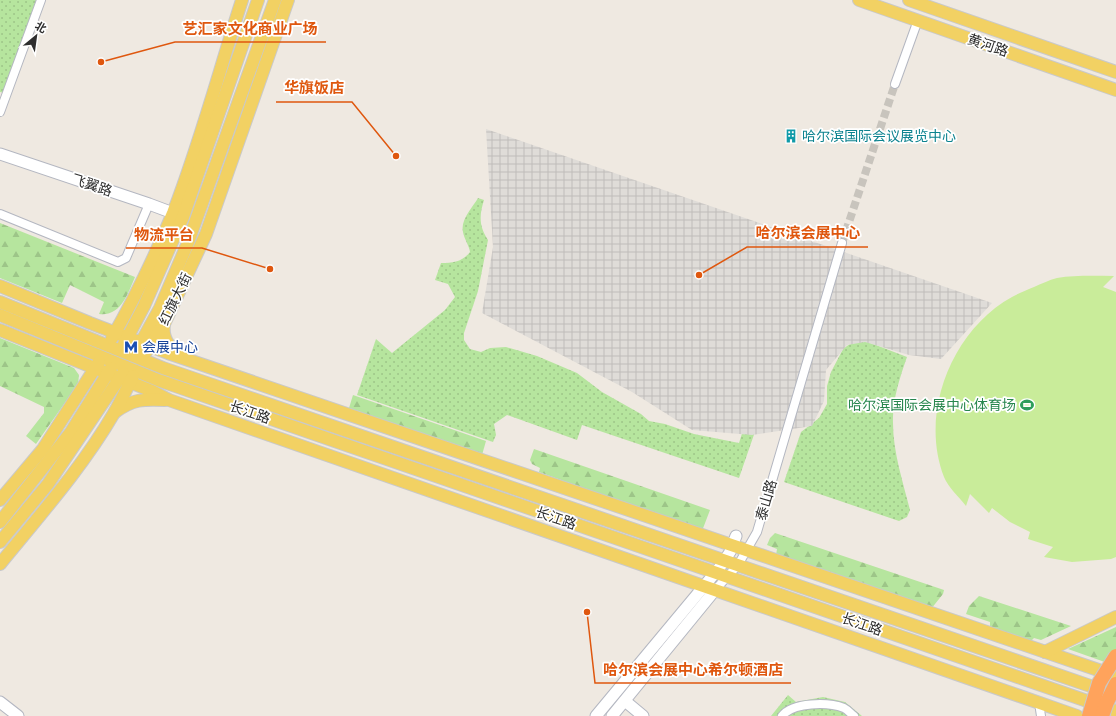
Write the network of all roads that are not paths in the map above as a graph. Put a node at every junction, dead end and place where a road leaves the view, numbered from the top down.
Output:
1 (41, 0) edge
2 (242, 0) edge
3 (258, 0) edge
4 (275, 0) edge
5 (288, 0) edge
6 (859, 0) edge
7 (909, 0) edge
8 (924, 2) edge
9 (918, 20) junction
10 (1116, 72) edge
11 (895, 84) tunnel mouth
12 (1116, 90) edge
13 (2, 98) edge
14 (0, 112) edge
15 (0, 154) edge
16 (149, 204) junction
17 (0, 214) edge
18 (178, 215) junction
19 (842, 243) tunnel mouth
20 (0, 286) edge
21 (0, 302) edge
22 (128, 309) junction
23 (0, 315) edge
24 (90, 323) junction
25 (164, 324) junction
26 (0, 330) edge
27 (115, 333) junction
28 (128, 337) junction
29 (146, 344) junction
30 (108, 346) junction
31 (121, 351) junction
32 (65, 356) junction
33 (102, 357) junction
34 (138, 358) junction
35 (191, 360) junction
36 (115, 362) junction
37 (95, 369) junction
38 (131, 369) junction
39 (107, 374) junction
40 (125, 380) junction
41 (83, 388) junction
42 (169, 400) junction
43 (114, 413) junction
44 (0, 500) edge
45 (0, 522) edge
46 (734, 540) junction
47 (0, 542) edge
48 (748, 550) junction
49 (724, 560) junction
50 (0, 564) edge
51 (738, 565) junction
52 (715, 573) junction
53 (727, 577) junction
54 (710, 588) junction
55 (1116, 618) edge
56 (1045, 652) junction
57 (1116, 656) edge
58 (1116, 676) edge
59 (1116, 684) edge
60 (1116, 695) edge
61 (625, 701) junction
62 (0, 702) edge
63 (1039, 703) junction
64 (0, 711) edge
65 (1116, 711) edge
66 (1057, 712) edge
67 (6, 716) edge
68 (18, 716) edge
69 (596, 716) edge
70 (612, 716) edge
71 (643, 716) edge
72 (782, 716) edge
73 (854, 716) edge
74 (1040, 716) edge
75 (1077, 716) edge
76 (1089, 716) edge
77 (1102, 716) edge

1 - 13 street
2 - 18 main road, 红旗大街
3 - 18 main road, 红旗大街
4 - 29 main road, 红旗大街
5 - 25 main road, 红旗大街
6 - 9 main road, 黄河路
7 - 8 main road, 黄河路
8 - 10 main road, 黄河路
9 - 11 street
9 - 12 main road, 黄河路
13 - 14 street
15 - 16 main road, 飞翼路
16 - 17 street
16 - 18 main road, 飞翼路
18 - 22 main road, 红旗大街
18 - 28 main road, 红旗大街
19 - 48 street, 泰山路
20 - 24 main road
21 - 30 main road, 长江路
22 - 24 main road
22 - 27 main road, 红旗大街
23 - 33 main road, 长江路
24 - 27 main road
25 - 29 main road, 红旗大街
25 - 35 main road
26 - 32 main road
27 - 28 main road
27 - 30 main road, 红旗大街
28 - 29 main road
28 - 31 main road, 红旗大街
29 - 34 main road, 红旗大街
29 - 35 main road
30 - 31 main road, 长江路
30 - 33 main road, 红旗大街
31 - 34 main road, 长江路
31 - 36 main road, 红旗大街
32 - 37 main road
32 - 41 main road
33 - 36 main road, 长江路
33 - 37 main road, 红旗大街
34 - 38 main road, 红旗大街
34 - 49 main road, 长江路
35 - 46 main road
36 - 38 main road, 长江路
36 - 39 main road, 红旗大街
37 - 39 main road
37 - 41 main road, 红旗大街
38 - 40 main road, 红旗大街
38 - 52 main road, 长江路
39 - 40 main road
39 - 45 main road, 红旗大街
40 - 42 main road
40 - 43 main road, 红旗大街
40 - 47 main road, 红旗大街
41 - 44 main road, 红旗大街
42 - 43 main road
42 - 54 main road
43 - 50 main road, 红旗大街
46 - 48 main road
46 - 49 main road, 泰山路
48 - 51 street, 泰山路
48 - 56 main road
49 - 51 main road, 长江路
49 - 52 main road, 泰山路
51 - 53 street, 泰山路
51 - 60 main road, 长江路
52 - 53 main road, 长江路
52 - 54 main road, 泰山路
53 - 54 street, 泰山路
53 - 65 main road, 长江路
54 - 61 main road, 泰山路
54 - 63 main road
54 - 69 main road, 泰山路
55 - 56 main road
56 - 58 main road
57 - 76 highway, bridge
59 - 77 highway, bridge
61 - 70 main road, 泰山路
61 - 71 main road
62 - 68 main road
63 - 66 main road
63 - 74 street
64 - 67 main road
66 - 75 main road
72 - 73 street

